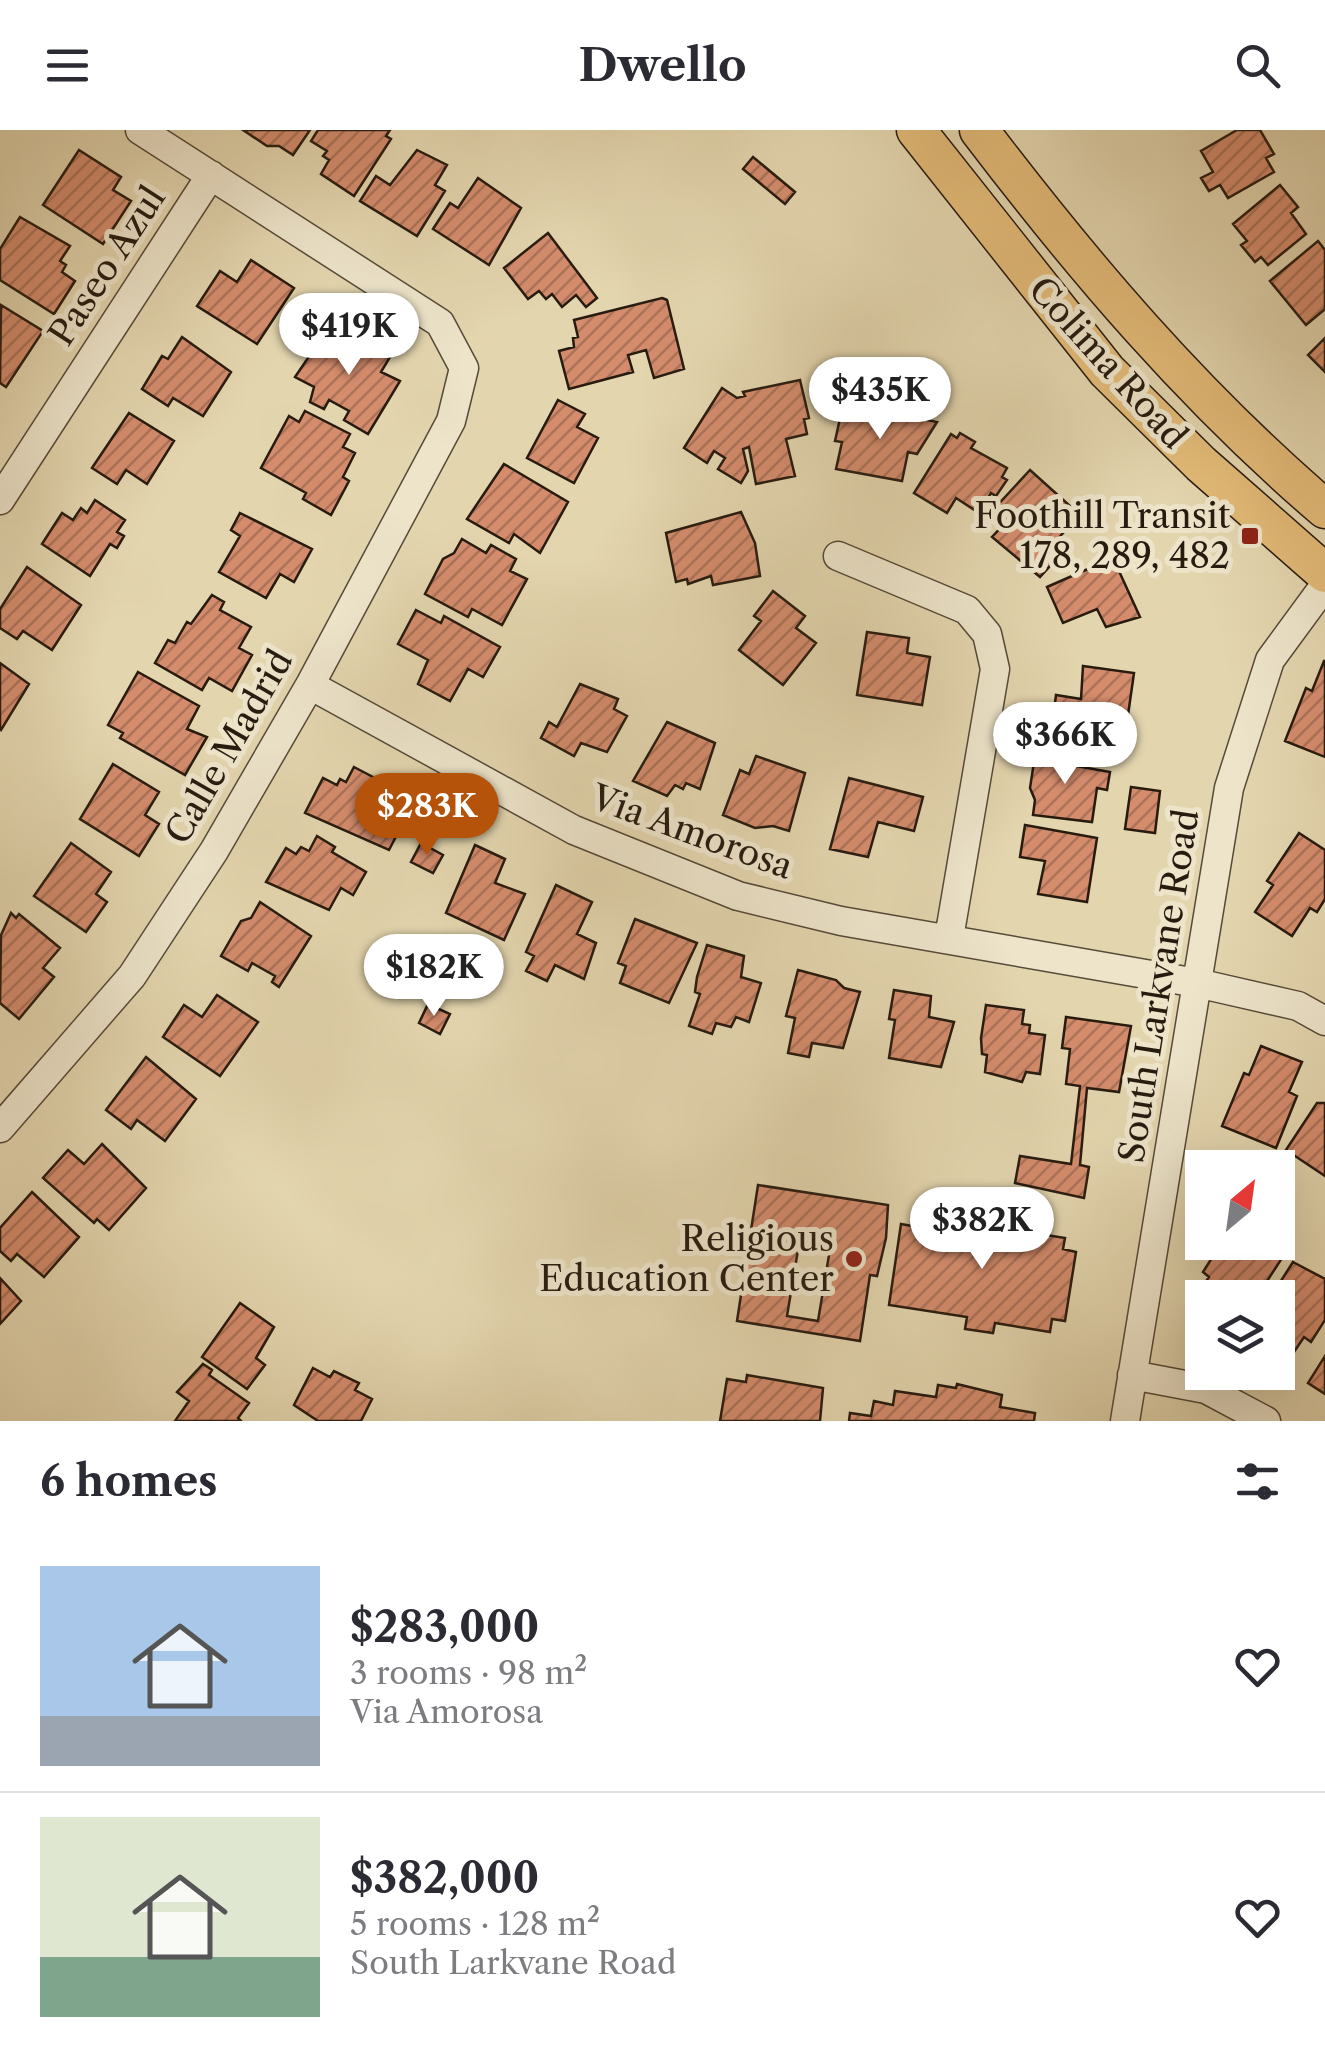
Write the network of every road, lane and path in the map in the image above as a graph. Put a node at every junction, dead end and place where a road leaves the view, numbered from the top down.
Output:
1 (140, 130) edge
2 (916, 130) edge
3 (979, 130) edge
4 (211, 175) junction
5 (0, 500) edge
6 (1325, 509) edge
7 (838, 556) dead end
8 (1325, 573) edge
9 (1325, 584) edge
10 (310, 685) junction
11 (949, 938) junction
12 (1198, 983) junction
13 (1325, 1021) edge
14 (0, 1128) edge
15 (1132, 1375) junction
16 (1125, 1421) edge
17 (1266, 1421) edge

1 - 4 street
2 - 8 main road, Colima Road
3 - 6 main road, Colima Road
4 - 5 street, Paseo Azul
4 - 10 street, Calle Madrid
7 - 11 street
9 - 12 street, South Larkvane Road
10 - 11 street, Via Amorosa
10 - 14 street, Calle Madrid
11 - 12 street, Via Amorosa
12 - 13 street, Via Amorosa
12 - 15 street, South Larkvane Road
15 - 16 street, South Larkvane Road
15 - 17 street

